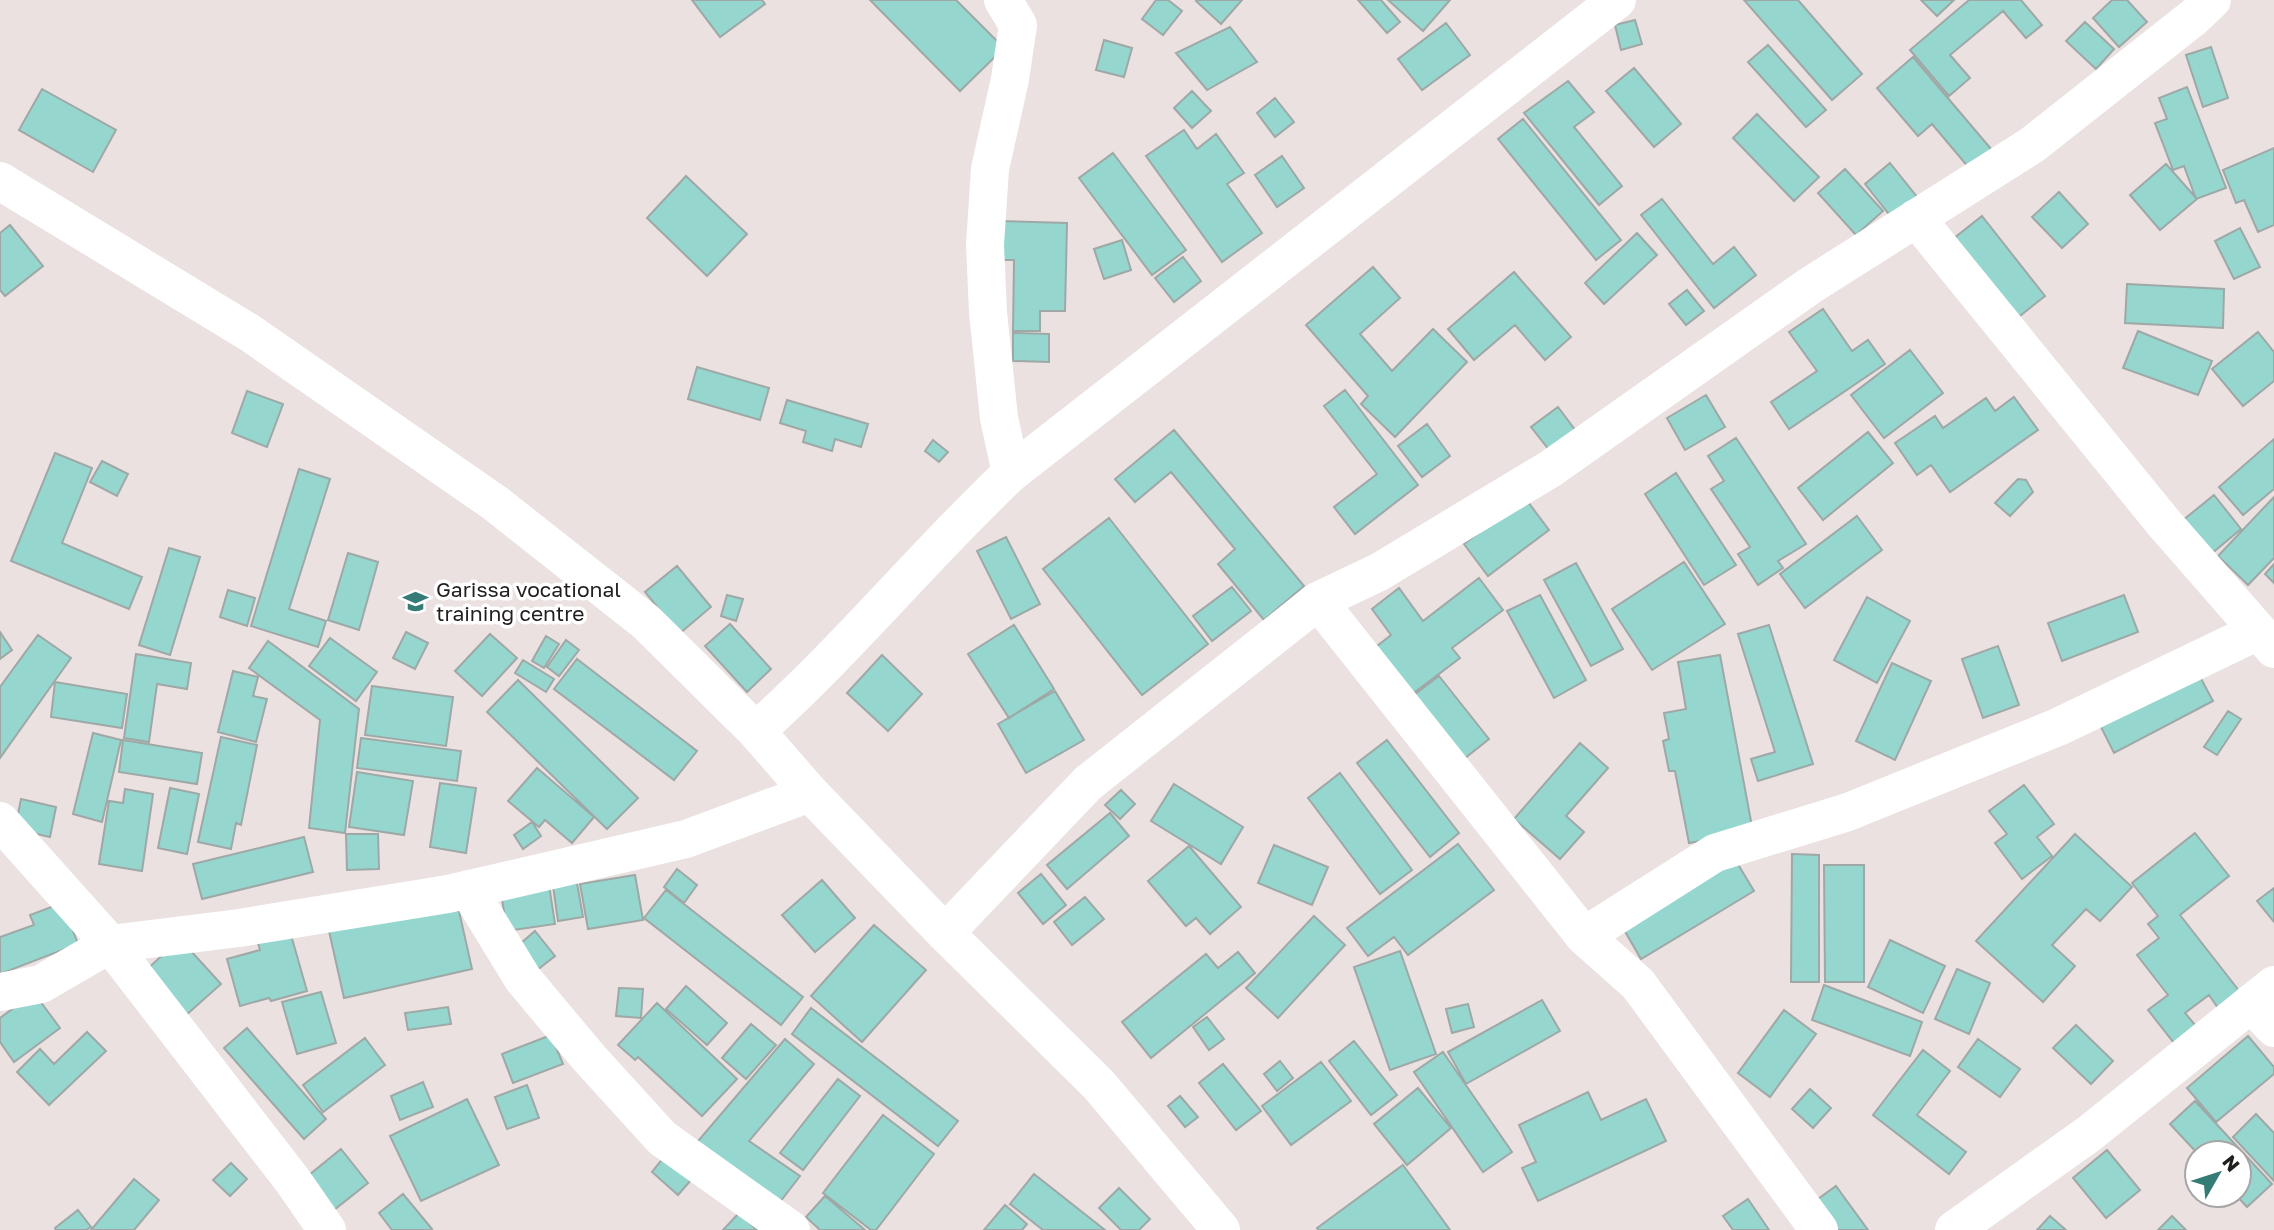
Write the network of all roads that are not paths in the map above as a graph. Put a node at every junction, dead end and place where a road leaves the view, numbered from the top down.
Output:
1 (1003, 0) edge
2 (1617, 0) edge
3 (2211, 0) edge
4 (0, 181) edge
5 (1916, 218) junction
6 (1011, 473) junction
7 (1318, 601) junction
8 (2266, 640) edge
9 (756, 731) junction
10 (810, 793) junction
11 (0, 821) edge
12 (468, 889) junction
13 (945, 933) junction
14 (1584, 936) junction
15 (110, 944) junction
16 (0, 992) edge
17 (2266, 1005) edge
18 (327, 1230) edge
19 (791, 1230) edge
20 (1221, 1230) edge
21 (1819, 1230) edge
22 (1954, 1230) edge

1 - 6 street
2 - 6 street
3 - 5 street
4 - 9 street
5 - 7 street
5 - 8 street
6 - 9 street
7 - 13 street
7 - 14 street
8 - 14 street
9 - 10 street
10 - 12 street
10 - 13 street
11 - 15 street
12 - 15 street
12 - 19 street
13 - 20 street
14 - 21 street
15 - 16 street
15 - 18 street
17 - 22 street

